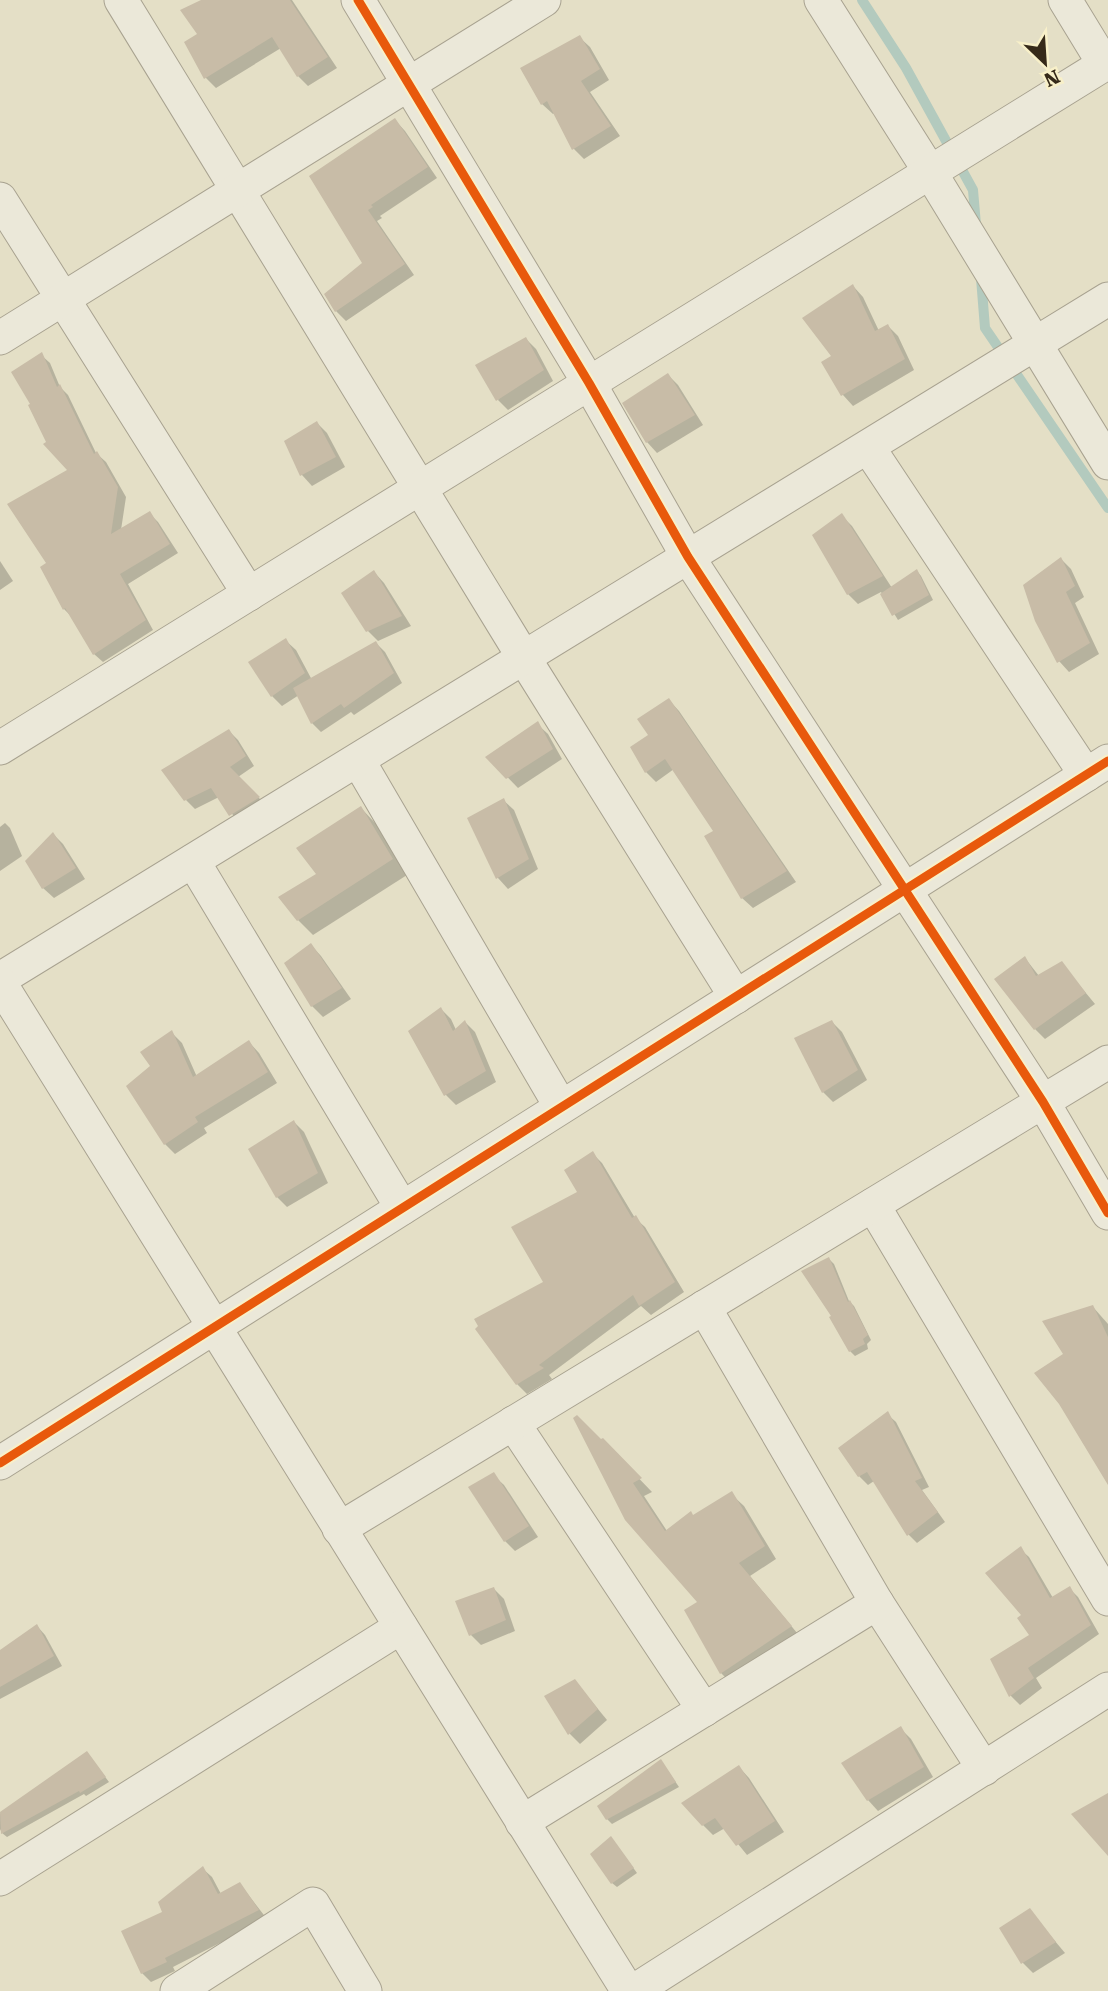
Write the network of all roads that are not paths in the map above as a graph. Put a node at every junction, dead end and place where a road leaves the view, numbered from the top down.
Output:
1 (358, 0) edge
2 (544, 0) edge
3 (821, 0) edge
4 (1065, 0) edge
5 (135, 5) edge
6 (1106, 63) edge
7 (408, 84) junction
8 (930, 172) junction
9 (238, 190) junction
10 (0, 200) edge
11 (63, 299) junction
12 (1108, 299) edge
13 (0, 338) edge
14 (1034, 344) junction
15 (589, 383) junction
16 (868, 447) junction
17 (1108, 463) edge
18 (421, 487) junction
19 (688, 557) junction
20 (249, 594) junction
21 (524, 658) junction
22 (0, 747) edge
23 (358, 760) junction
24 (1097, 768) edge
25 (193, 860) junction
26 (905, 890) junction
27 (0, 981) edge
28 (736, 997) junction
29 (1108, 1062) edge
30 (1043, 1102) junction
31 (561, 1107) junction
32 (873, 1205) junction
33 (402, 1208) junction
34 (1108, 1213) edge
35 (704, 1307) junction
36 (214, 1327) junction
37 (513, 1423) junction
38 (0, 1463) edge
39 (339, 1528) junction
40 (1108, 1599) edge
41 (877, 1604) junction
42 (401, 1627) junction
43 (1108, 1689) edge
44 (704, 1710) junction
45 (984, 1769) junction
46 (522, 1822) junction
47 (0, 1880) edge
48 (177, 1991) edge
49 (365, 1991) edge
50 (628, 1991) edge
51 (634, 1991) edge

1 - 7 street
2 - 7 street
3 - 8 street
4 - 6 street
5 - 9 street
6 - 8 street
7 - 9 street
7 - 15 street
8 - 14 street
8 - 15 street
9 - 11 street
9 - 18 street
10 - 11 street
11 - 13 street
11 - 20 street
12 - 14 street
14 - 16 street
14 - 17 street
15 - 18 street
15 - 19 street
16 - 19 street
16 - 24 street
18 - 20 street
18 - 21 street
19 - 21 street
19 - 26 street
20 - 22 street
21 - 23 street
21 - 28 street
23 - 25 street
23 - 31 street
24 - 26 street
25 - 27 street
25 - 33 street
26 - 28 street
26 - 30 street
27 - 36 street
28 - 31 street
29 - 30 street
30 - 32 street
30 - 34 street
31 - 33 street
32 - 35 street
32 - 40 street
33 - 36 street
35 - 37 street
35 - 41 street
36 - 38 street
36 - 39 street
37 - 39 street
37 - 44 street
39 - 42 street
41 - 44 street
41 - 45 street
42 - 46 street
42 - 47 street
43 - 45 street
44 - 46 street
45 - 51 street
46 - 50 street
48 - 49 street

